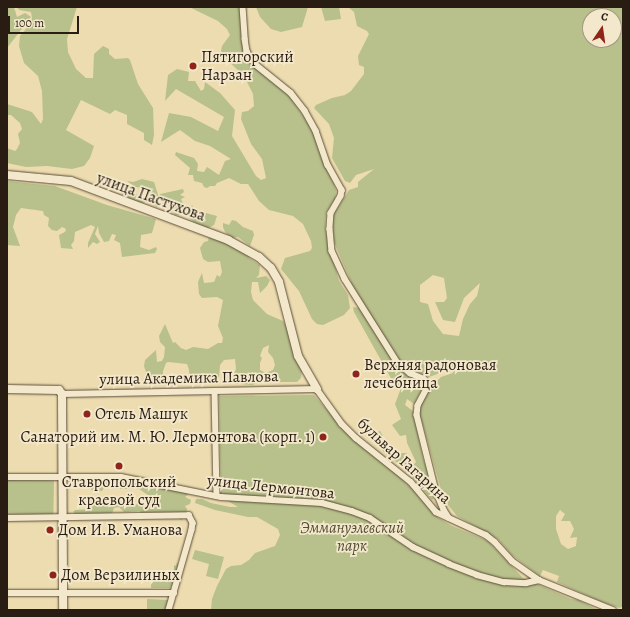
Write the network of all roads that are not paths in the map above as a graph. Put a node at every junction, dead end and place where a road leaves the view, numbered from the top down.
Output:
1 (243, 7) edge
2 (7, 175) edge
3 (274, 274) joint
4 (7, 389) edge
5 (317, 389) junction
6 (61, 392) junction
7 (216, 392) junction
8 (61, 476) junction
9 (7, 477) edge
10 (217, 496) junction
11 (62, 517) junction
12 (7, 518) edge
13 (451, 520) junction
14 (540, 580) junction
15 (63, 592) junction
16 (7, 593) edge
17 (174, 593) junction
18 (63, 610) edge
19 (169, 610) edge
20 (613, 610) edge

1 - 13 street
2 - 3 street, улица Пастухова
3 - 5 street, бульвар Гагарина
4 - 6 street, улица Академика Павлова
5 - 7 street, улица Академика Павлова
5 - 13 street, бульвар Гагарина
6 - 7 street, улица Академика Павлова
6 - 8 street
7 - 10 street
8 - 9 street, улица Лермонтова
8 - 10 street, улица Лермонтова
8 - 11 street
10 - 14 street, улица Лермонтова
11 - 12 street
11 - 15 street
11 - 17 street
13 - 14 street, бульвар Гагарина
14 - 20 street, бульвар Гагарина
15 - 16 street
15 - 17 street
15 - 18 street
17 - 19 street

